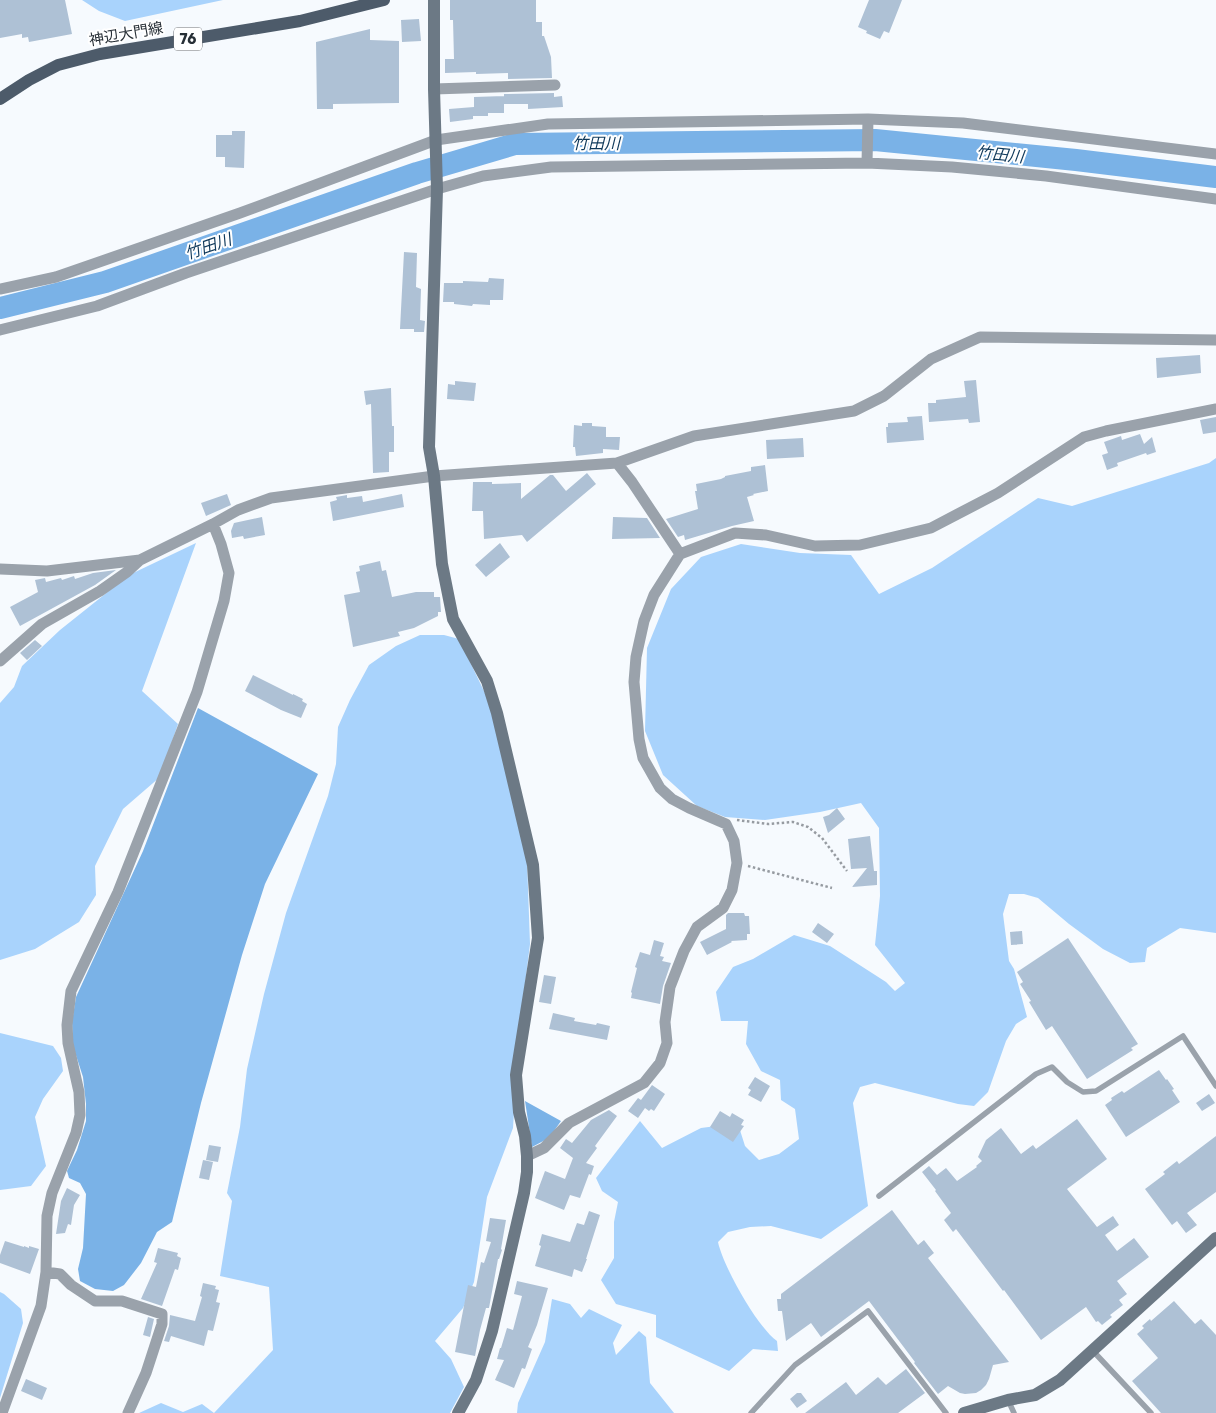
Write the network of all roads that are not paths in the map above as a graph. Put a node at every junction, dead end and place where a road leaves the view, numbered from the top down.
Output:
1 (384, 0) edge
2 (434, 0) edge
3 (555, 85) dead end
4 (434, 89) junction
5 (0, 99) edge
6 (868, 121) junction
7 (436, 142) junction
8 (1216, 154) edge
9 (867, 161) junction
10 (437, 186) junction
11 (1216, 199) edge
12 (0, 289) edge
13 (0, 330) edge
14 (1216, 340) edge
15 (1216, 409) edge
16 (617, 462) junction
17 (434, 476) junction
18 (212, 524) junction
19 (680, 554) junction
20 (140, 560) junction
21 (0, 569) edge
22 (0, 661) edge
23 (1216, 1086) edge
24 (527, 1156) junction
25 (879, 1196) dead end
26 (1216, 1238) edge
27 (46, 1272) junction
28 (1093, 1352) junction
29 (1008, 1400) junction
30 (2, 1413) edge
31 (128, 1413) edge
32 (458, 1413) edge
33 (751, 1413) edge
34 (946, 1413) edge
35 (964, 1413) edge
36 (1014, 1413) edge
37 (1151, 1413) edge

1 - 5 main road, 神辺大門線 / 76
2 - 4 street
3 - 4 street
4 - 7 street
6 - 7 street
6 - 8 street
6 - 9 street
7 - 10 street
7 - 12 street
9 - 10 street
9 - 11 street
10 - 13 street
10 - 17 street
14 - 16 street
15 - 19 street
16 - 17 street
16 - 19 street
17 - 18 street
17 - 24 street
18 - 20 street
18 - 27 street
19 - 24 street
20 - 21 street
20 - 22 street
23 - 25 lane
24 - 32 street
26 - 28 street
27 - 30 street
27 - 31 street
28 - 29 street
28 - 37 lane
29 - 35 street
29 - 36 lane
33 - 34 lane

